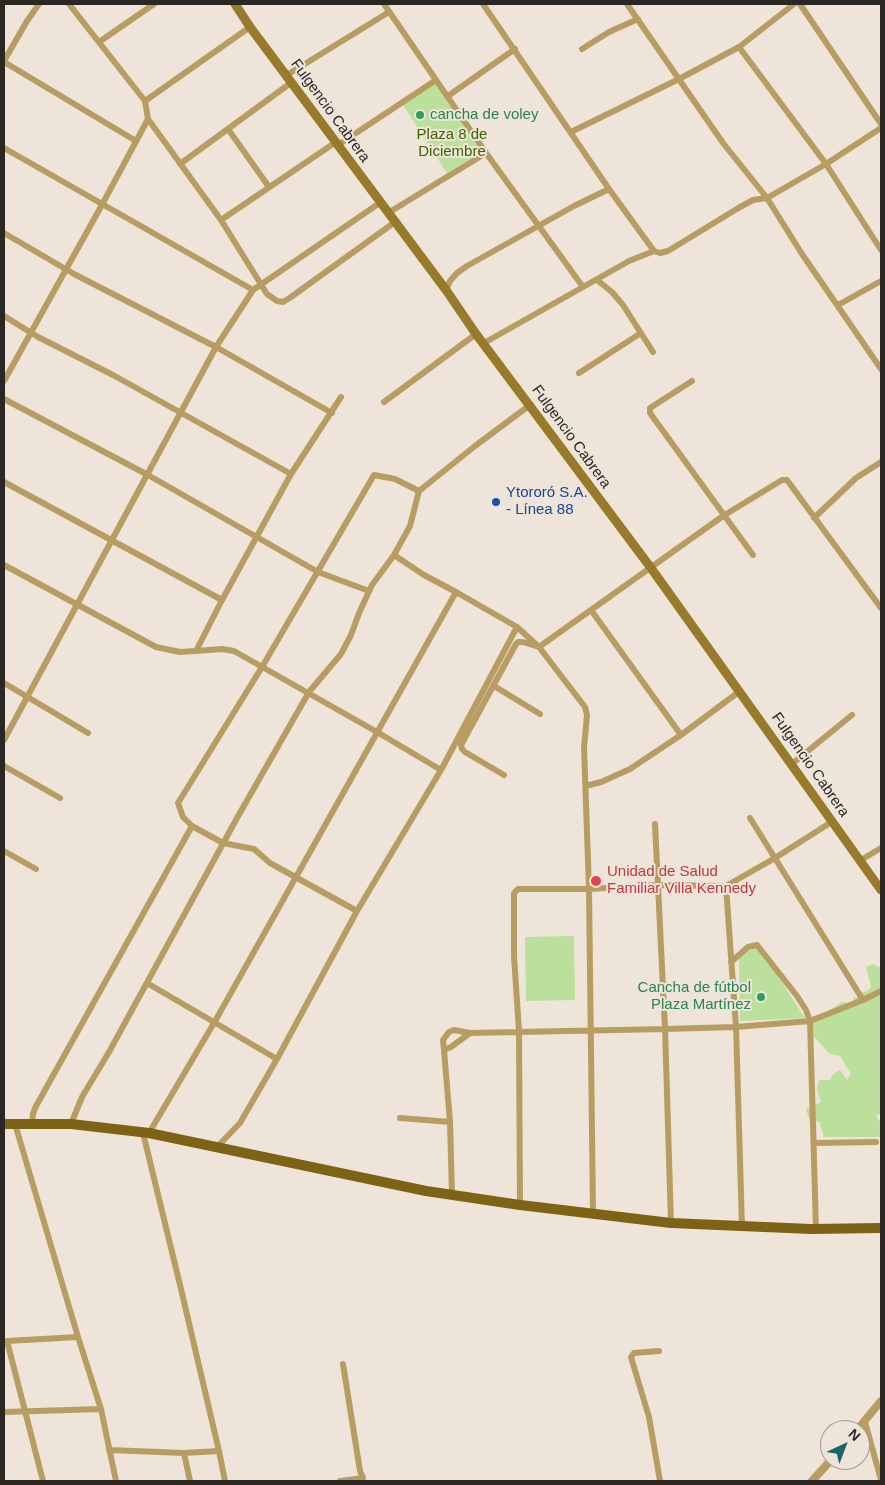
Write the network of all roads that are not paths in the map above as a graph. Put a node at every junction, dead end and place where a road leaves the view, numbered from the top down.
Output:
1 (39, 4) edge
2 (69, 4) edge
3 (154, 4) edge
4 (235, 4) edge
5 (384, 4) edge
6 (483, 4) edge
7 (627, 4) edge
8 (794, 4) edge
9 (800, 4) edge
10 (389, 12) junction
11 (638, 20) junction
12 (250, 27) junction
13 (99, 42) junction
14 (739, 47) junction
15 (514, 49) junction
16 (582, 49) dead end
17 (4, 62) edge
18 (290, 79) junction
19 (679, 79) junction
20 (436, 80) junction
21 (448, 96) junction
22 (145, 101) junction
23 (148, 119) junction
24 (881, 124) edge
25 (881, 128) edge
26 (228, 129) junction
27 (571, 132) junction
28 (136, 142) junction
29 (337, 143) junction
30 (4, 148) edge
31 (486, 153) junction
32 (180, 164) junction
33 (826, 164) junction
34 (269, 187) junction
35 (609, 190) junction
36 (767, 198) junction
37 (381, 202) junction
38 (103, 203) junction
39 (388, 213) junction
40 (221, 220) junction
41 (395, 222) junction
42 (538, 226) junction
43 (4, 233) edge
44 (881, 250) edge
45 (654, 251) junction
46 (66, 269) junction
47 (597, 280) junction
48 (881, 281) edge
49 (261, 285) junction
50 (582, 287) junction
51 (253, 290) junction
52 (446, 290) junction
53 (838, 305) junction
54 (4, 316) edge
55 (31, 332) junction
56 (641, 333) junction
57 (476, 334) junction
58 (484, 343) junction
59 (216, 346) junction
60 (653, 352) dead end
61 (881, 368) edge
62 (579, 373) dead end
63 (4, 381) edge
64 (692, 382) dead end
65 (341, 397) dead end
66 (4, 399) edge
67 (384, 402) dead end
68 (530, 405) junction
69 (181, 413) junction
70 (332, 413) junction
71 (881, 462) edge
72 (291, 474) junction
73 (148, 476) junction
74 (4, 482) edge
75 (419, 491) junction
76 (723, 516) junction
77 (814, 518) junction
78 (257, 537) junction
79 (112, 540) junction
80 (394, 555) junction
81 (753, 555) dead end
82 (4, 565) edge
83 (651, 568) junction
84 (318, 572) junction
85 (369, 591) junction
86 (456, 592) junction
87 (222, 600) junction
88 (77, 604) junction
89 (881, 608) edge
90 (591, 610) junction
91 (517, 627) junction
92 (539, 647) junction
93 (196, 651) junction
94 (262, 666) junction
95 (4, 683) edge
96 (494, 686) junction
97 (740, 691) junction
98 (309, 692) junction
99 (27, 696) junction
100 (540, 714) dead end
101 (852, 715) dead end
102 (377, 732) junction
103 (88, 733) dead end
104 (681, 735) junction
105 (4, 740) edge
106 (792, 764) junction
107 (4, 766) edge
108 (440, 770) junction
109 (504, 775) dead end
110 (586, 786) junction
111 (60, 798) dead end
112 (750, 818) dead end
113 (833, 821) junction
114 (655, 824) dead end
115 (192, 826) junction
116 (223, 843) junction
117 (881, 848) edge
118 (4, 851) edge
119 (774, 858) junction
120 (861, 860) junction
121 (36, 869) dead end
122 (297, 877) junction
123 (658, 885) junction
124 (726, 886) junction
125 (588, 889) junction
126 (881, 890) edge
127 (357, 911) junction
128 (731, 962) junction
129 (147, 983) junction
130 (881, 991) edge
131 (863, 1000) junction
132 (810, 1021) junction
133 (214, 1023) junction
134 (736, 1027) junction
135 (665, 1029) junction
136 (591, 1030) junction
137 (519, 1031) junction
138 (470, 1033) junction
139 (444, 1050) junction
140 (277, 1059) junction
141 (400, 1118) dead end
142 (450, 1122) junction
143 (4, 1124) edge
144 (15, 1124) junction
145 (32, 1124) junction
146 (71, 1124) junction
147 (146, 1133) junction
148 (876, 1142) dead end
149 (814, 1143) junction
150 (217, 1147) junction
151 (452, 1195) junction
152 (520, 1205) junction
153 (593, 1214) junction
154 (671, 1223) junction
155 (742, 1227) junction
156 (881, 1228) edge
157 (816, 1229) junction
158 (78, 1337) junction
159 (6, 1341) edge
160 (659, 1351) dead end
161 (343, 1364) dead end
162 (881, 1401) edge
163 (101, 1409) junction
164 (4, 1412) edge
165 (25, 1412) junction
166 (867, 1420) edge
167 (870, 1440) edge
168 (109, 1450) junction
169 (220, 1451) junction
170 (184, 1453) junction
171 (822, 1470) edge
172 (364, 1479) edge
173 (881, 1480) edge
174 (43, 1481) edge
175 (116, 1481) edge
176 (190, 1481) edge
177 (225, 1481) edge
178 (340, 1481) edge
179 (660, 1481) edge
180 (812, 1481) edge

1 - 17 street
2 - 13 street
3 - 13 street
4 - 12 main road, Fulgencio Cabrera
5 - 10 street
6 - 15 street
7 - 11 street
8 - 14 street
9 - 24 street
10 - 18 street
10 - 20 street
11 - 16 street
11 - 19 street
12 - 18 main road, Fulgencio Cabrera
12 - 22 street
13 - 22 street
14 - 19 street
14 - 33 street
15 - 21 street
15 - 27 street
17 - 28 street
18 - 26 street
18 - 29 main road, Fulgencio Cabrera
19 - 27 street
19 - 36 street
20 - 21 street
20 - 29 street
21 - 31 street
22 - 23 street
23 - 28 street
23 - 32 street
25 - 33 street
26 - 32 street
26 - 34 street
27 - 35 street
28 - 38 street
29 - 34 street
29 - 37 main road, Fulgencio Cabrera
30 - 38 street
31 - 39 street
31 - 42 street
32 - 40 street
33 - 36 street
33 - 44 street
34 - 40 street
35 - 42 street
35 - 45 street
36 - 45 street
36 - 53 street
37 - 39 main road, Fulgencio Cabrera
37 - 49 street
38 - 46 street
38 - 51 street
39 - 41 main road, Fulgencio Cabrera
40 - 49 street
41 - 49 street
41 - 52 main road, Fulgencio Cabrera
42 - 50 street
42 - 52 street
43 - 46 street
45 - 47 street
46 - 55 street
46 - 59 street
47 - 50 street
47 - 56 street
48 - 53 street
49 - 51 street
50 - 58 street
51 - 59 street
52 - 57 main road, Fulgencio Cabrera
53 - 61 street
54 - 55 street
55 - 63 street
55 - 69 street
56 - 60 street
56 - 62 street
57 - 58 main road, Fulgencio Cabrera
57 - 67 street
58 - 68 main road, Fulgencio Cabrera
59 - 69 street
59 - 70 street
64 - 76 street
65 - 70 street
66 - 73 street
68 - 75 street
68 - 83 main road, Fulgencio Cabrera
69 - 72 street
69 - 73 street
70 - 72 street
71 - 77 street
72 - 78 street
73 - 78 street
73 - 79 street
74 - 79 street
75 - 80 street
75 - 84 street
76 - 77 street
76 - 81 street
76 - 83 street
77 - 89 street
78 - 84 street
78 - 87 street
79 - 87 street
79 - 88 street
80 - 85 street
80 - 86 street
82 - 88 street
83 - 90 street
83 - 97 main road, Fulgencio Cabrera
84 - 85 street
84 - 94 street
85 - 98 street
86 - 91 street
86 - 102 street
87 - 93 street
88 - 93 street
88 - 99 street
90 - 92 street
90 - 104 street
91 - 92 street
91 - 108 street
92 - 96 street
92 - 110 street
93 - 94 street
94 - 98 street
94 - 115 street
95 - 99 street
96 - 100 street
96 - 109 street
97 - 104 street
97 - 106 main road, Fulgencio Cabrera
98 - 102 street
98 - 116 street
99 - 103 street
99 - 105 street
101 - 106 street
102 - 108 street
102 - 122 street
104 - 110 street
106 - 113 main road, Fulgencio Cabrera
107 - 111 street
108 - 127 street
110 - 125 street
112 - 119 street
113 - 119 street
113 - 120 main road, Fulgencio Cabrera
114 - 123 street
115 - 116 street
115 - 145 street
116 - 122 street
116 - 129 street
117 - 120 street
118 - 121 street
119 - 124 street
119 - 131 street
120 - 126 main road, Fulgencio Cabrera
122 - 127 street
122 - 133 street
123 - 124 street
123 - 125 street
123 - 135 street
124 - 128 street
125 - 136 street
125 - 137 street
127 - 140 street
128 - 132 street
128 - 134 street
129 - 133 street
129 - 146 street
130 - 131 street
131 - 132 street
132 - 134 street
132 - 149 street
133 - 140 street
133 - 147 street
134 - 135 street
134 - 155 street
135 - 136 street
135 - 154 street
136 - 137 street
136 - 153 street
137 - 138 street
137 - 152 street
138 - 139 street
138 - 139 street
139 - 142 street
140 - 150 street
141 - 142 street
142 - 151 street
143 - 144 main road
144 - 145 main road
144 - 158 street
145 - 146 main road
146 - 147 main road
147 - 150 main road
147 - 169 street
148 - 149 street
149 - 157 street
150 - 151 main road
151 - 152 main road
152 - 153 main road
153 - 154 main road
154 - 155 main road
155 - 157 main road
156 - 157 main road
158 - 159 street
158 - 163 street
159 - 165 street
160 - 179 street
161 - 172 street
162 - 166 street
163 - 165 street
163 - 168 street
164 - 165 street
165 - 174 street
167 - 173 street
168 - 170 street
168 - 175 street
169 - 170 street
169 - 177 street
170 - 176 street
171 - 180 street
172 - 178 street

